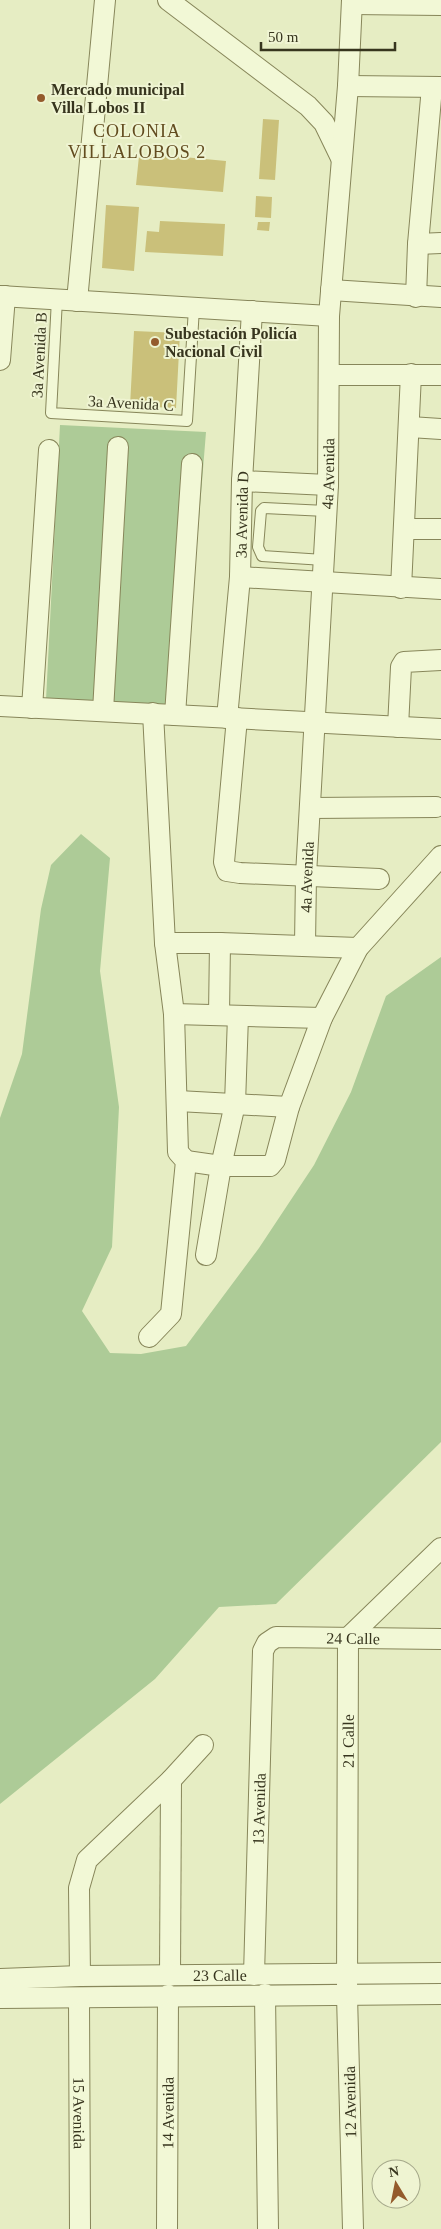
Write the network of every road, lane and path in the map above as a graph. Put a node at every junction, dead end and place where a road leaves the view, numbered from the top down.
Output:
1 (105, 0) edge
2 (168, 0) edge
3 (352, 2) edge
4 (435, 4) edge
5 (348, 86) junction
6 (436, 87) edge
7 (434, 141) edge
8 (341, 159) junction
9 (441, 242) edge
10 (418, 244) junction
11 (331, 290) junction
12 (2, 296) edge
13 (416, 297) junction
14 (441, 297) edge
15 (57, 299) junction
16 (78, 300) junction
17 (194, 308) junction
18 (252, 311) junction
19 (329, 316) junction
20 (0, 360) edge
21 (411, 374) junction
22 (329, 375) junction
23 (441, 375) edge
24 (51, 413) joint
25 (410, 427) junction
26 (441, 429) edge
27 (118, 447) dead end
28 (49, 450) dead end
29 (192, 464) dead end
30 (242, 481) junction
31 (328, 485) junction
32 (326, 511) junction
33 (404, 529) junction
34 (441, 529) edge
35 (324, 560) junction
36 (240, 577) junction
37 (323, 583) junction
38 (401, 588) junction
39 (441, 590) edge
40 (441, 660) edge
41 (0, 706) edge
42 (32, 708) junction
43 (103, 711) junction
44 (153, 713) junction
45 (175, 715) junction
46 (232, 718) junction
47 (316, 724) junction
48 (398, 727) junction
49 (441, 729) edge
50 (436, 807) dead end
51 (310, 808) junction
52 (441, 856) edge
53 (306, 875) junction
54 (379, 879) dead end
55 (165, 943) junction
56 (220, 943) junction
57 (305, 945) junction
58 (358, 948) junction
59 (174, 1014) junction
60 (228, 1016) junction
61 (322, 1018) junction
62 (178, 1101) junction
63 (235, 1104) junction
64 (289, 1108) junction
65 (186, 1162) junction
66 (221, 1166) junction
67 (206, 1255) dead end
68 (149, 1337) dead end
69 (441, 1548) edge
70 (348, 1638) junction
71 (441, 1639) edge
72 (267, 1643) joint
73 (203, 1745) dead end
74 (171, 1780) junction
75 (441, 1973) edge
76 (347, 1974) junction
77 (254, 1975) junction
78 (80, 1976) junction
79 (0, 1979) edge
80 (169, 1986) junction
81 (266, 1994) junction
82 (347, 1994) junction
83 (441, 1994) edge
84 (0, 1998) edge
85 (79, 1998) junction
86 (80, 2229) edge
87 (167, 2229) edge
88 (268, 2229) edge
89 (353, 2229) edge

1 - 16 street
2 - 8 street
3 - 4 street
3 - 5 street, 4a Avenida
5 - 6 street
5 - 8 street, 4a Avenida
6 - 7 street
7 - 10 street
8 - 11 street, 4a Avenida
9 - 10 street
10 - 13 street
11 - 13 street
11 - 19 street, 4a Avenida
12 - 15 street
12 - 20 street
13 - 14 street
15 - 16 street
15 - 24 lane, 3a Avenida B
16 - 17 street
17 - 18 street
17 - 24 lane, 3a Avenida C
18 - 19 street
18 - 30 street, 3a Avenida D
19 - 22 street, 4a Avenida
21 - 22 street
21 - 23 street
21 - 25 street
22 - 31 street, 4a Avenida
25 - 26 street
25 - 33 street
27 - 43 street
28 - 42 street
29 - 45 street
30 - 31 street
30 - 36 street, 3a Avenida D
31 - 32 street, 4a Avenida
32 - 35 street, 4a Avenida
32 - 35 lane
33 - 34 street
33 - 38 street
35 - 37 street, 4a Avenida
36 - 37 street
36 - 46 street, 3a Avenida D
37 - 38 street
37 - 47 street, 4a Avenida
38 - 39 street
40 - 48 street
41 - 42 street
42 - 43 street
43 - 44 street
44 - 45 street
44 - 55 street
45 - 46 street
46 - 47 street
46 - 53 street, 3a Avenida D
47 - 48 street
47 - 51 street, 4a Avenida
48 - 49 street
50 - 51 street
51 - 53 street, 4a Avenida
52 - 58 street
53 - 54 street
53 - 57 street, 4a Avenida
55 - 56 street
55 - 59 street
56 - 57 street
56 - 60 street
57 - 58 street
58 - 61 street
59 - 60 street
59 - 62 street
60 - 61 street
60 - 63 street
61 - 64 street
62 - 63 street
62 - 65 street
63 - 64 street
63 - 66 street
64 - 66 street
65 - 66 street
65 - 68 street
66 - 67 street
69 - 70 street
70 - 71 street, 24 Calle
70 - 72 street, 24 Calle
70 - 76 street, 21 Calle
72 - 77 street, 13 Avenida
73 - 74 street
74 - 78 street
74 - 80 street, 14 Avenida
75 - 76 street, 23 Calle
76 - 77 street, 23 Calle
76 - 82 street, 12 Avenida
77 - 80 street, 23 Calle
78 - 79 street, 23 Calle
78 - 80 street, 23 Calle
80 - 81 street, 23 Calle
80 - 85 street, 23 Calle
80 - 87 street, 14 Avenida
81 - 82 street, 23 Calle
81 - 88 street
82 - 83 street, 23 Calle
82 - 89 street, 12 Avenida
84 - 85 street, 23 Calle
85 - 86 street, 15 Avenida

